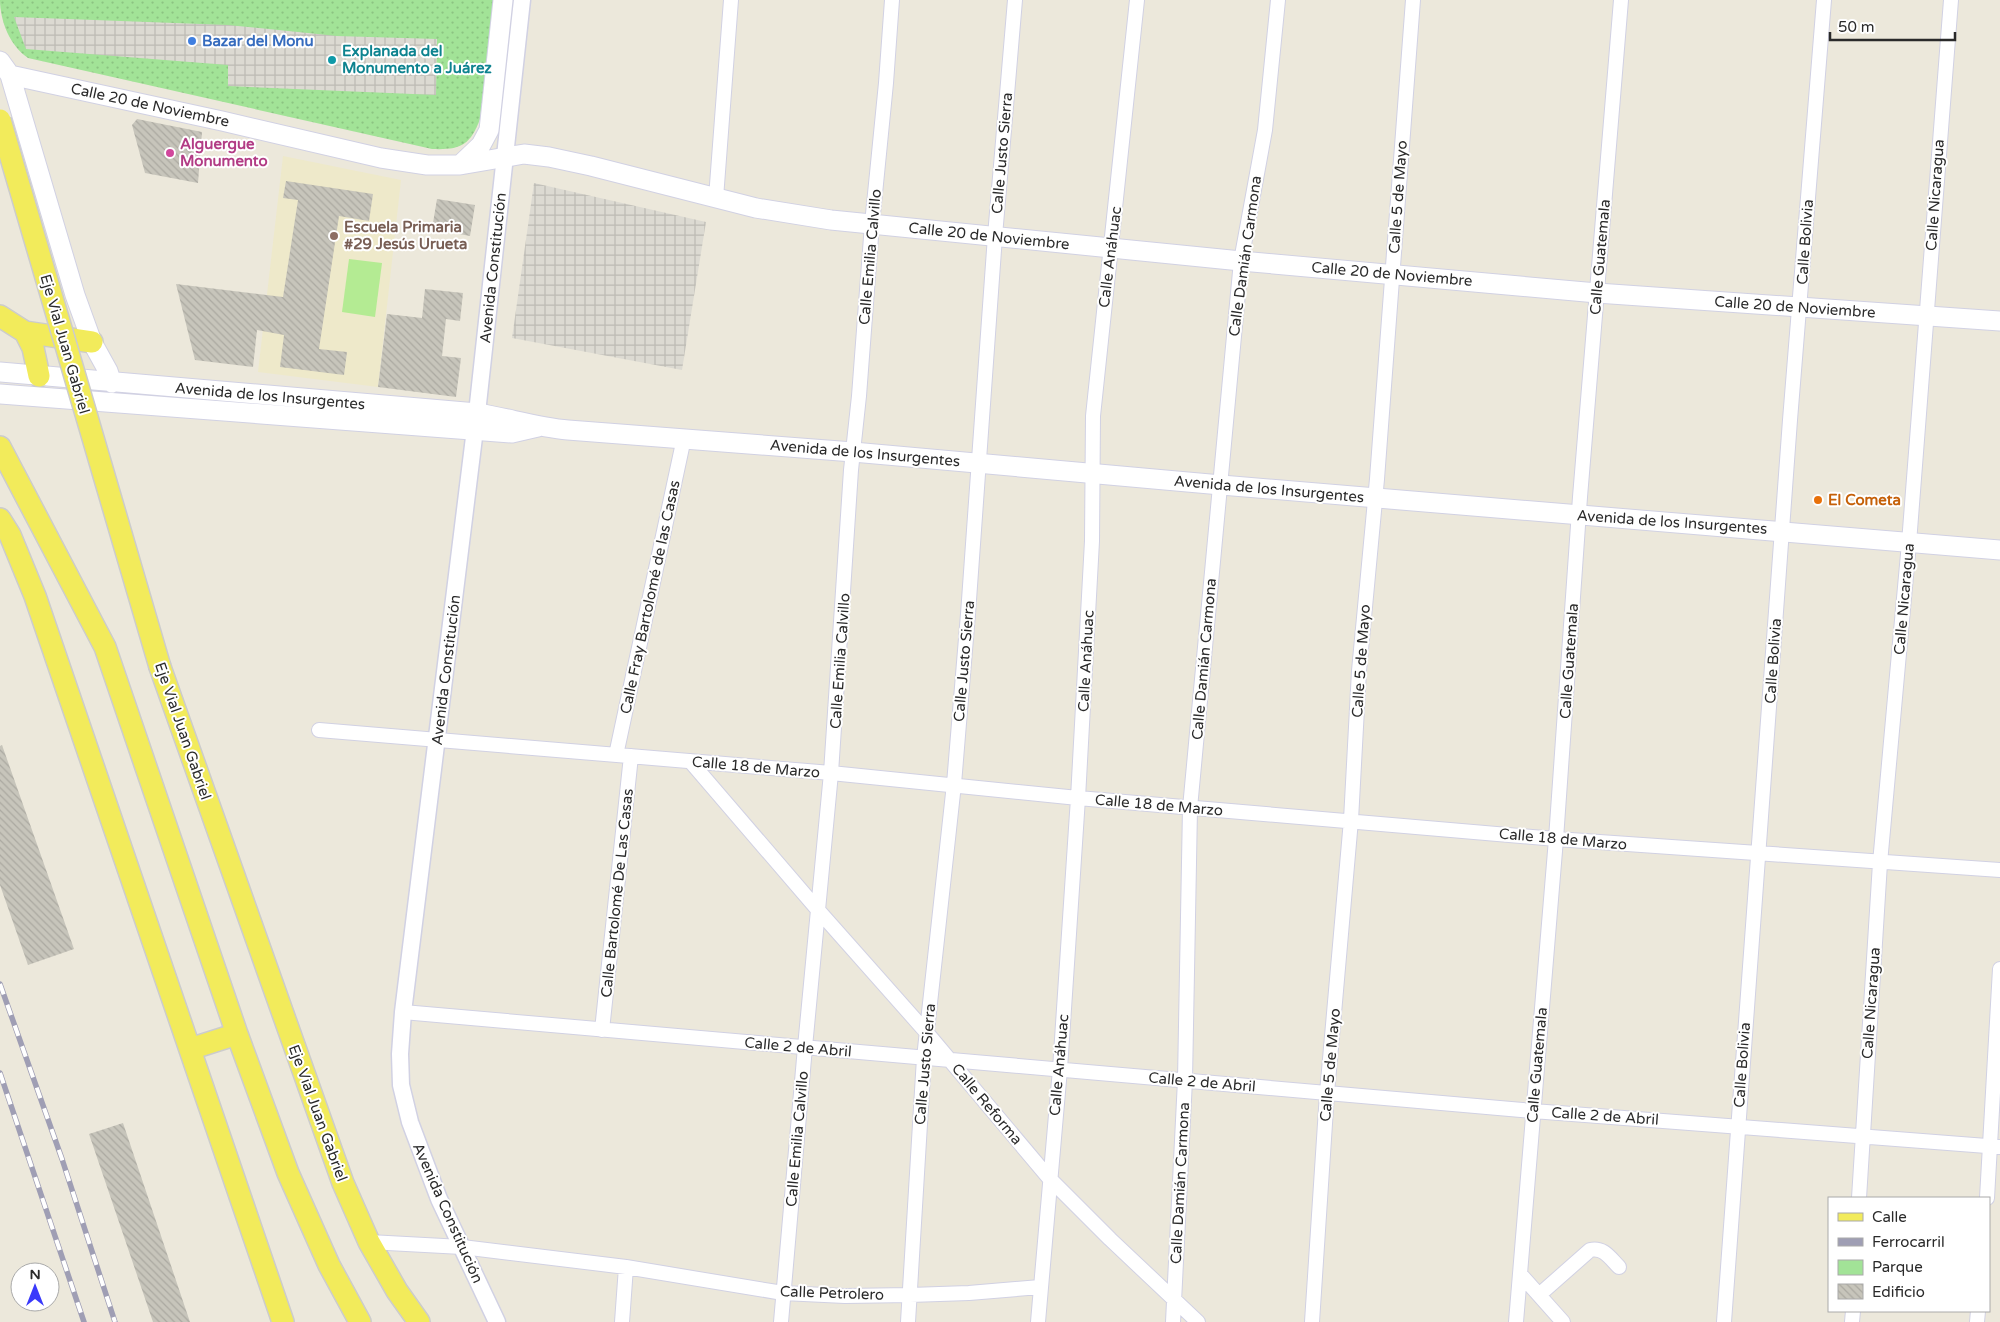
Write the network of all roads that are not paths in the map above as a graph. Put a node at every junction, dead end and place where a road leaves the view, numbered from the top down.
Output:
1 (502, 0) edge
2 (522, 0) edge
3 (731, 0) edge
4 (892, 0) edge
5 (1015, 0) edge
6 (1137, 0) edge
7 (1278, 0) edge
8 (1413, 0) edge
9 (1621, 0) edge
10 (1824, 0) edge
11 (1951, 0) edge
12 (5, 68) edge
13 (0, 120) edge
14 (504, 156) junction
15 (460, 165) junction
16 (716, 198) junction
17 (872, 224) junction
18 (994, 236) junction
19 (1112, 248) junction
20 (1241, 261) junction
21 (1393, 274) junction
22 (1597, 293) junction
23 (1800, 308) junction
24 (0, 316) edge
25 (1926, 316) junction
26 (2000, 321) edge
27 (25, 332) junction
28 (92, 342) junction
29 (0, 372) edge
30 (39, 376) junction
31 (112, 383) junction
32 (0, 394) edge
33 (476, 422) junction
34 (684, 438) junction
35 (0, 447) edge
36 (853, 452) junction
37 (978, 463) junction
38 (1092, 472) junction
39 (1221, 485) junction
40 (1374, 498) junction
41 (1579, 515) junction
42 (0, 519) edge
43 (1783, 530) junction
44 (1909, 542) junction
45 (2000, 550) edge
46 (319, 730) dead end
47 (437, 739) junction
48 (616, 755) junction
49 (631, 756) junction
50 (690, 761) junction
51 (832, 773) junction
52 (954, 784) junction
53 (1078, 798) junction
54 (1190, 808) junction
55 (1351, 820) junction
56 (1556, 839) junction
57 (1758, 853) junction
58 (1880, 863) junction
59 (2000, 870) edge
60 (818, 910) junction
61 (2000, 970) edge
62 (403, 1012) junction
63 (602, 1030) junction
64 (927, 1033) junction
65 (236, 1034) junction
66 (804, 1047) junction
67 (190, 1049) junction
68 (924, 1058) junction
69 (950, 1061) junction
70 (1060, 1069) junction
71 (1185, 1080) junction
72 (1327, 1093) junction
73 (1533, 1111) junction
74 (1738, 1127) junction
75 (1863, 1136) junction
76 (1995, 1147) edge
77 (1049, 1178) junction
78 (1859, 1197) edge
79 (1987, 1197) edge
80 (369, 1242) junction
81 (462, 1247) junction
82 (626, 1267) junction
83 (1619, 1267) dead end
84 (1521, 1275) junction
85 (1040, 1287) junction
86 (783, 1293) junction
87 (910, 1295) junction
88 (1539, 1295) junction
89 (1174, 1300) junction
90 (283, 1322) edge
91 (360, 1322) edge
92 (419, 1322) edge
93 (497, 1322) edge
94 (622, 1322) edge
95 (781, 1322) edge
96 (908, 1322) edge
97 (1038, 1322) edge
98 (1173, 1322) edge
99 (1198, 1322) edge
100 (1312, 1322) edge
101 (1516, 1322) edge
102 (1563, 1322) edge
103 (1724, 1322) edge

1 - 15 main road
2 - 14 street, Avenida Constitución
3 - 16 street
4 - 17 street, Calle Emilia Calvillo
5 - 18 street, Calle Justo Sierra
6 - 19 street, Calle Anáhuac
7 - 20 street, Calle Damián Carmona
8 - 21 street, Calle 5 de Mayo
9 - 22 street, Calle Guatemala
10 - 23 street, Calle Bolivia
11 - 25 street, Calle Nicaragua
12 - 15 main road, Calle 20 de Noviembre
12 - 28 main road
13 - 80 main road, Eje Vial Juan Gabriel, bridge
14 - 15 main road, Calle 20 de Noviembre
14 - 16 main road, Calle 20 de Noviembre
14 - 33 street, Avenida Constitución
16 - 17 main road, Calle 20 de Noviembre
17 - 18 main road, Calle 20 de Noviembre
17 - 36 street, Calle Emilia Calvillo
18 - 19 main road, Calle 20 de Noviembre
18 - 37 street, Calle Justo Sierra
19 - 20 main road, Calle 20 de Noviembre
19 - 38 street, Calle Anáhuac
20 - 21 main road, Calle 20 de Noviembre
20 - 39 street, Calle Damián Carmona
21 - 22 main road, Calle 20 de Noviembre
21 - 40 street, Calle 5 de Mayo
22 - 23 main road, Calle 20 de Noviembre
22 - 41 street, Calle Guatemala
23 - 25 main road, Calle 20 de Noviembre
23 - 43 street, Calle Bolivia
24 - 27 main road
25 - 26 main road, Calle 20 de Noviembre
25 - 44 street, Calle Nicaragua
27 - 28 main road
27 - 30 main road
28 - 31 main road
29 - 30 main road, Avenida de los Insurgentes
30 - 31 main road, Avenida de los Insurgentes
31 - 33 main road, Avenida de los Insurgentes
32 - 33 main road, Avenida de los Insurgentes
33 - 34 main road, Avenida de los Insurgentes
33 - 47 street, Avenida Constitución
34 - 36 main road, Avenida de los Insurgentes
34 - 48 street, Calle Fray Bartolomé de las Casas
35 - 65 main road
36 - 37 main road, Avenida de los Insurgentes
36 - 51 street, Calle Emilia Calvillo
37 - 38 main road, Avenida de los Insurgentes
37 - 52 street, Calle Justo Sierra
38 - 39 main road, Avenida de los Insurgentes
38 - 53 street, Calle Anáhuac
39 - 40 main road, Avenida de los Insurgentes
39 - 54 street, Calle Damián Carmona
40 - 41 main road, Avenida de los Insurgentes
40 - 55 street, Calle 5 de Mayo
41 - 43 main road, Avenida de los Insurgentes
41 - 56 street, Calle Guatemala
42 - 67 main road
43 - 44 main road, Avenida de los Insurgentes
43 - 57 street, Calle Bolivia
44 - 45 main road, Avenida de los Insurgentes
44 - 58 street, Calle Nicaragua
46 - 47 street, Calle 18 de Marzo
47 - 48 street, Calle 18 de Marzo
47 - 62 street, Avenida Constitución
48 - 49 street, Calle 18 de Marzo
49 - 50 street, Calle 18 de Marzo
49 - 63 street, Calle Bartolomé De Las Casas
50 - 51 street, Calle 18 de Marzo
50 - 60 street, Calle Reforma
51 - 52 street, Calle 18 de Marzo
51 - 60 street, Calle Emilia Calvillo
52 - 53 street, Calle 18 de Marzo
52 - 64 street, Calle Justo Sierra
53 - 54 street, Calle 18 de Marzo
53 - 70 street, Calle Anáhuac
54 - 55 street, Calle 18 de Marzo
54 - 71 street, Calle Damián Carmona
55 - 56 street, Calle 18 de Marzo
55 - 72 street, Calle 5 de Mayo
56 - 57 street, Calle 18 de Marzo
56 - 73 street, Calle Guatemala
57 - 58 street, Calle 18 de Marzo
57 - 74 street, Calle Bolivia
58 - 59 street, Calle 18 de Marzo
58 - 75 street, Calle Nicaragua
60 - 64 street, Calle Reforma
60 - 66 street, Calle Emilia Calvillo
61 - 76 street
62 - 63 street, Calle 2 de Abril
62 - 81 street, Avenida Constitución
63 - 66 street, Calle 2 de Abril
64 - 68 street, Calle Justo Sierra
64 - 69 street, Calle Reforma
65 - 67 main road
65 - 91 main road
66 - 68 street, Calle 2 de Abril
66 - 86 street, Calle Emilia Calvillo
67 - 90 main road
68 - 69 street, Calle 2 de Abril
68 - 87 street, Calle Justo Sierra
69 - 70 street, Calle 2 de Abril
69 - 77 street, Calle Reforma
70 - 71 street, Calle 2 de Abril
70 - 77 street, Calle Anáhuac
71 - 72 street, Calle 2 de Abril
71 - 89 street, Calle Damián Carmona
72 - 73 street, Calle 2 de Abril
72 - 100 street, Calle 5 de Mayo
73 - 74 street, Calle 2 de Abril
73 - 84 street, Calle Guatemala
74 - 75 street, Calle 2 de Abril
74 - 103 street, Calle Bolivia
75 - 76 street, Calle 2 de Abril
75 - 78 street, Calle Nicaragua
76 - 79 street
77 - 85 street, Calle Anáhuac
77 - 89 street, Calle Reforma
80 - 81 street, Calle Petrolero
80 - 92 main road, Eje Vial Juan Gabriel
81 - 82 street, Calle Petrolero
81 - 93 street, Avenida Constitución
82 - 86 street, Calle Petrolero
82 - 94 street
83 - 88 street
84 - 88 street
84 - 101 street, Calle Guatemala
85 - 87 street, Calle Petrolero
85 - 97 street, Calle Anáhuac
86 - 87 street, Calle Petrolero
86 - 95 street, Calle Emilia Calvillo
87 - 96 street, Calle Justo Sierra
88 - 102 street
89 - 98 street, Calle Damián Carmona
89 - 99 street, Calle Reforma

